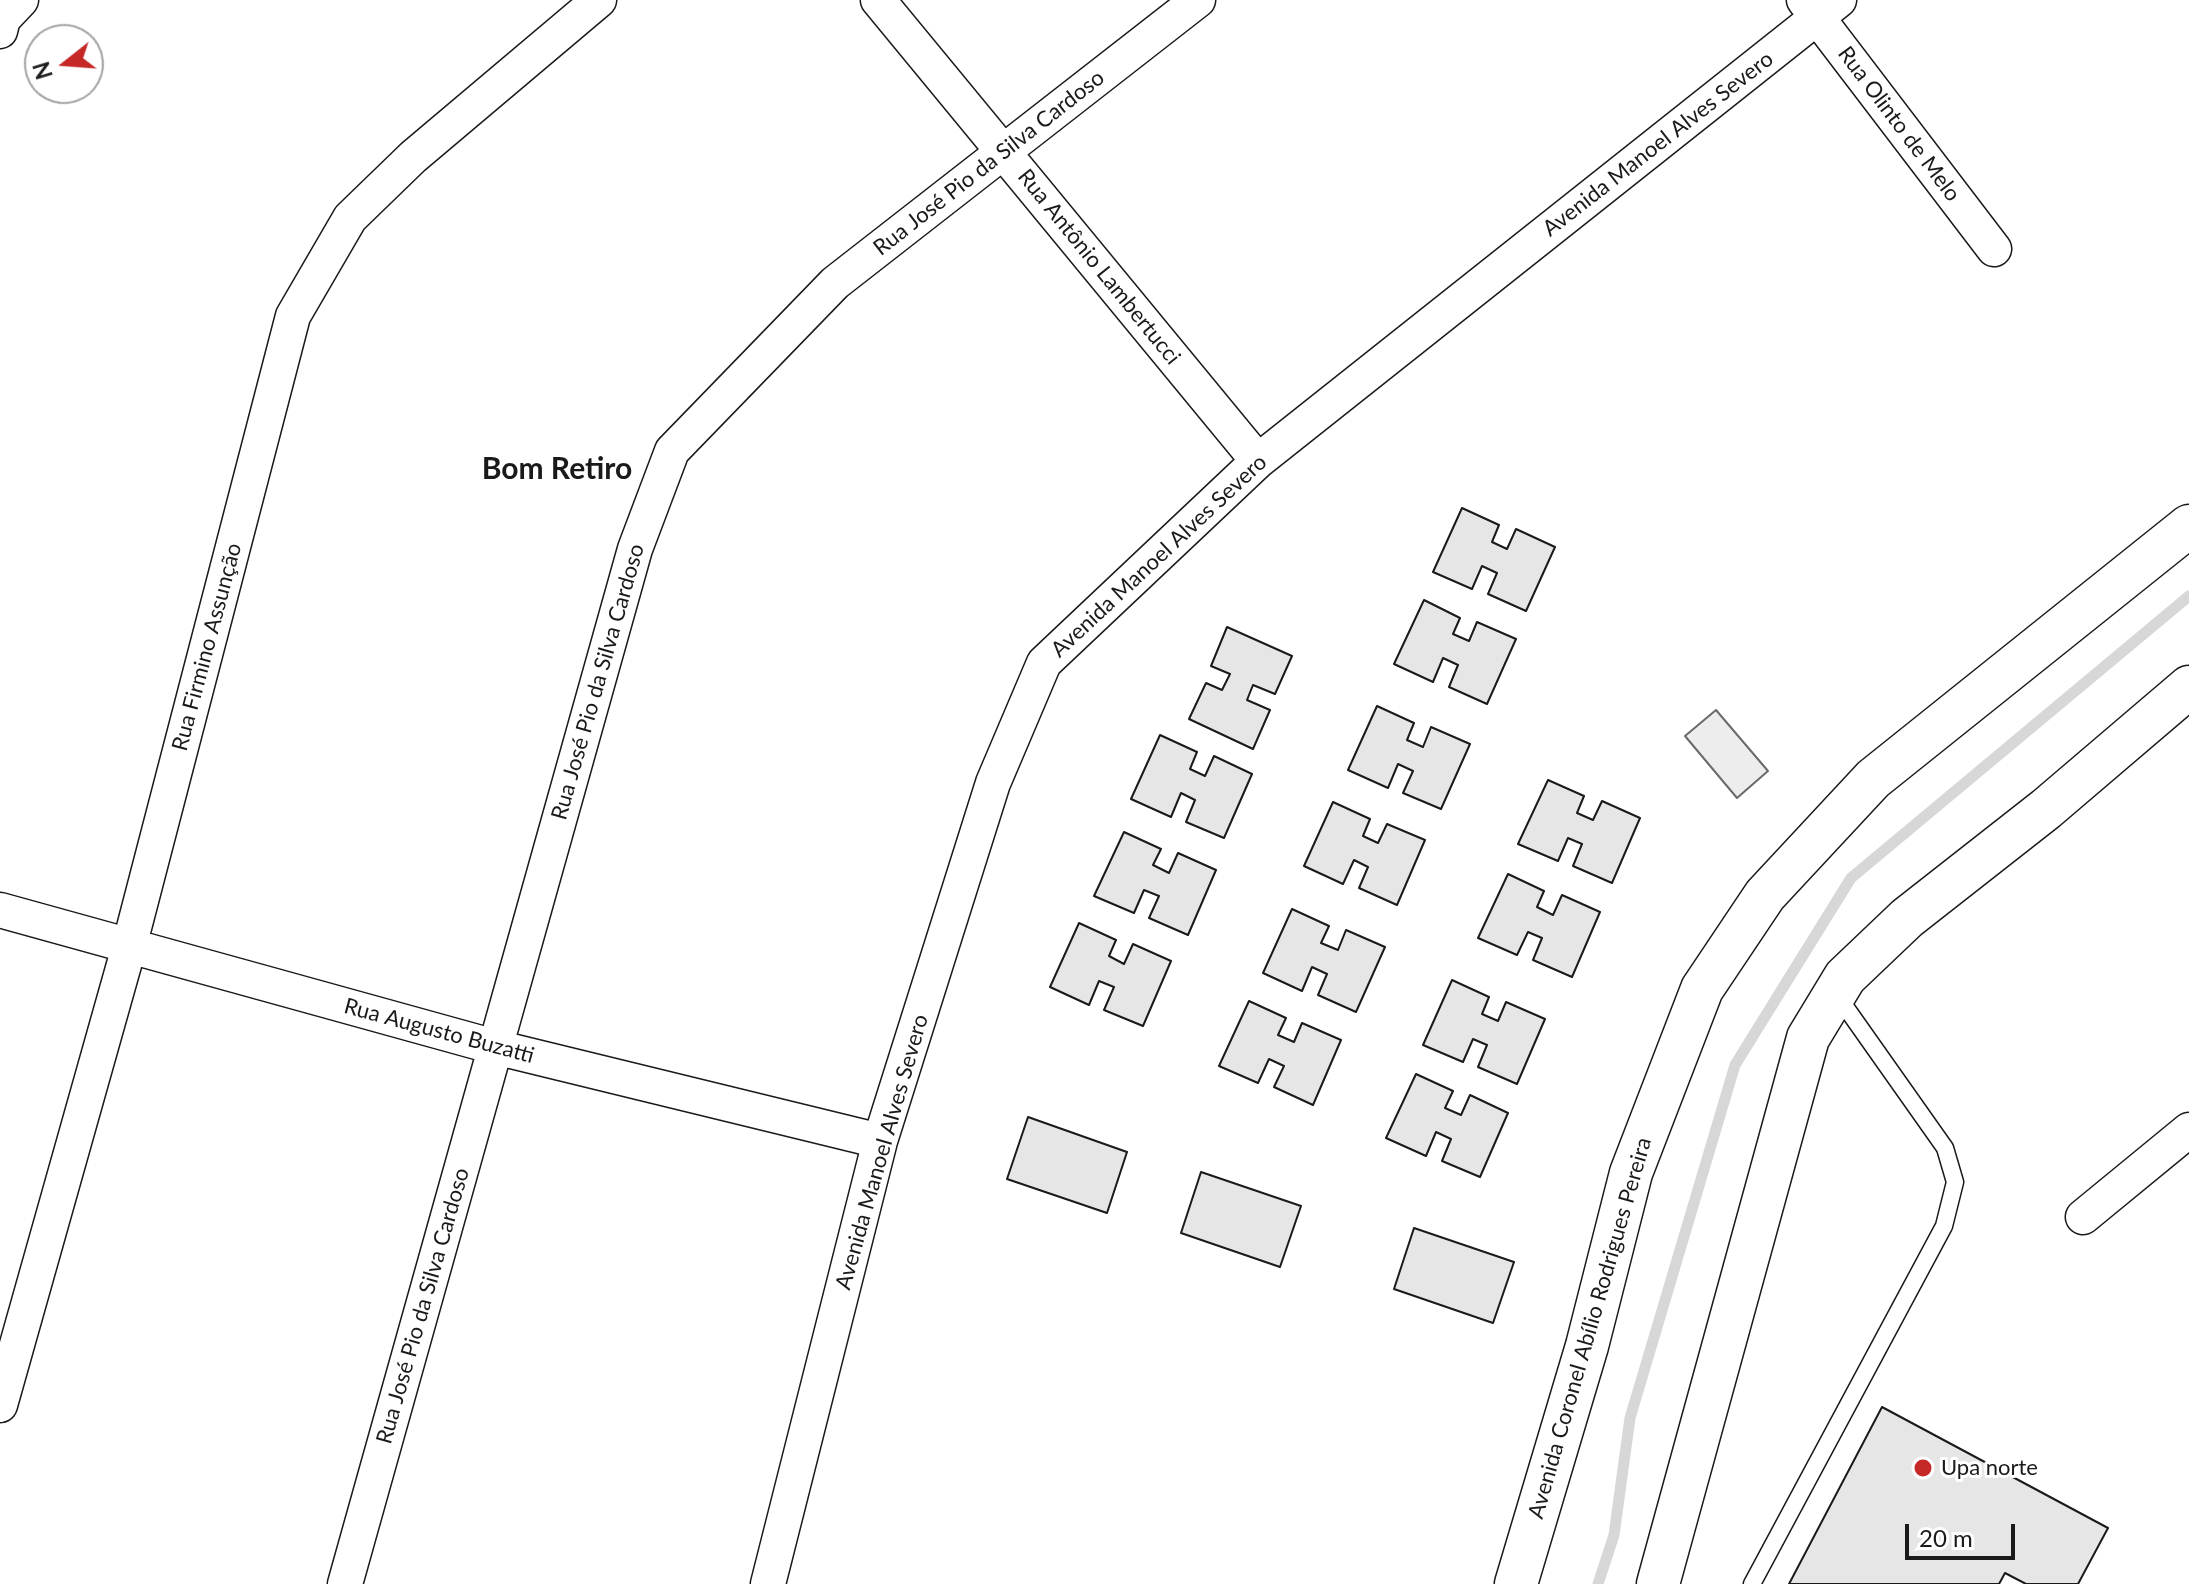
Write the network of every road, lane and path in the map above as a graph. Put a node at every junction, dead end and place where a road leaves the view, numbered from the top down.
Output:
1 (599, 0) edge
2 (878, 0) edge
3 (1198, 0) edge
4 (1820, 6) edge
5 (1004, 152) junction
6 (1994, 249) dead end
7 (1258, 461) junction
8 (2189, 526) edge
9 (2189, 687) edge
10 (0, 910) edge
11 (129, 947) junction
12 (1836, 992) junction
13 (495, 1047) junction
14 (2189, 1130) edge
15 (880, 1141) junction
16 (2083, 1217) dead end
17 (0, 1405) edge
18 (345, 1584) edge
19 (768, 1584) edge
20 (1516, 1584) edge
21 (1658, 1584) edge
22 (1752, 1584) edge

1 - 11 street, Rua Firmino Assunção
2 - 5 street, Rua Antônio Lambertucci
3 - 5 street, Rua José Pio da Silva Cardoso
4 - 6 street, Rua Olinto de Melo
4 - 7 street, Avenida Manoel Alves Severo
5 - 7 street, Rua Antônio Lambertucci
5 - 13 street, Rua José Pio da Silva Cardoso
7 - 15 street, Avenida Manoel Alves Severo
8 - 20 street, Avenida Coronel Abílio Rodrigues Pereira
9 - 12 street
10 - 11 street, Rua Augusto Buzatti
11 - 13 street, Rua Augusto Buzatti
11 - 17 street, Rua Firmino Assunção
12 - 21 street
12 - 22 lane
13 - 15 street, Rua Augusto Buzatti
13 - 18 street, Rua José Pio da Silva Cardoso
14 - 16 street
15 - 19 street, Avenida Manoel Alves Severo

